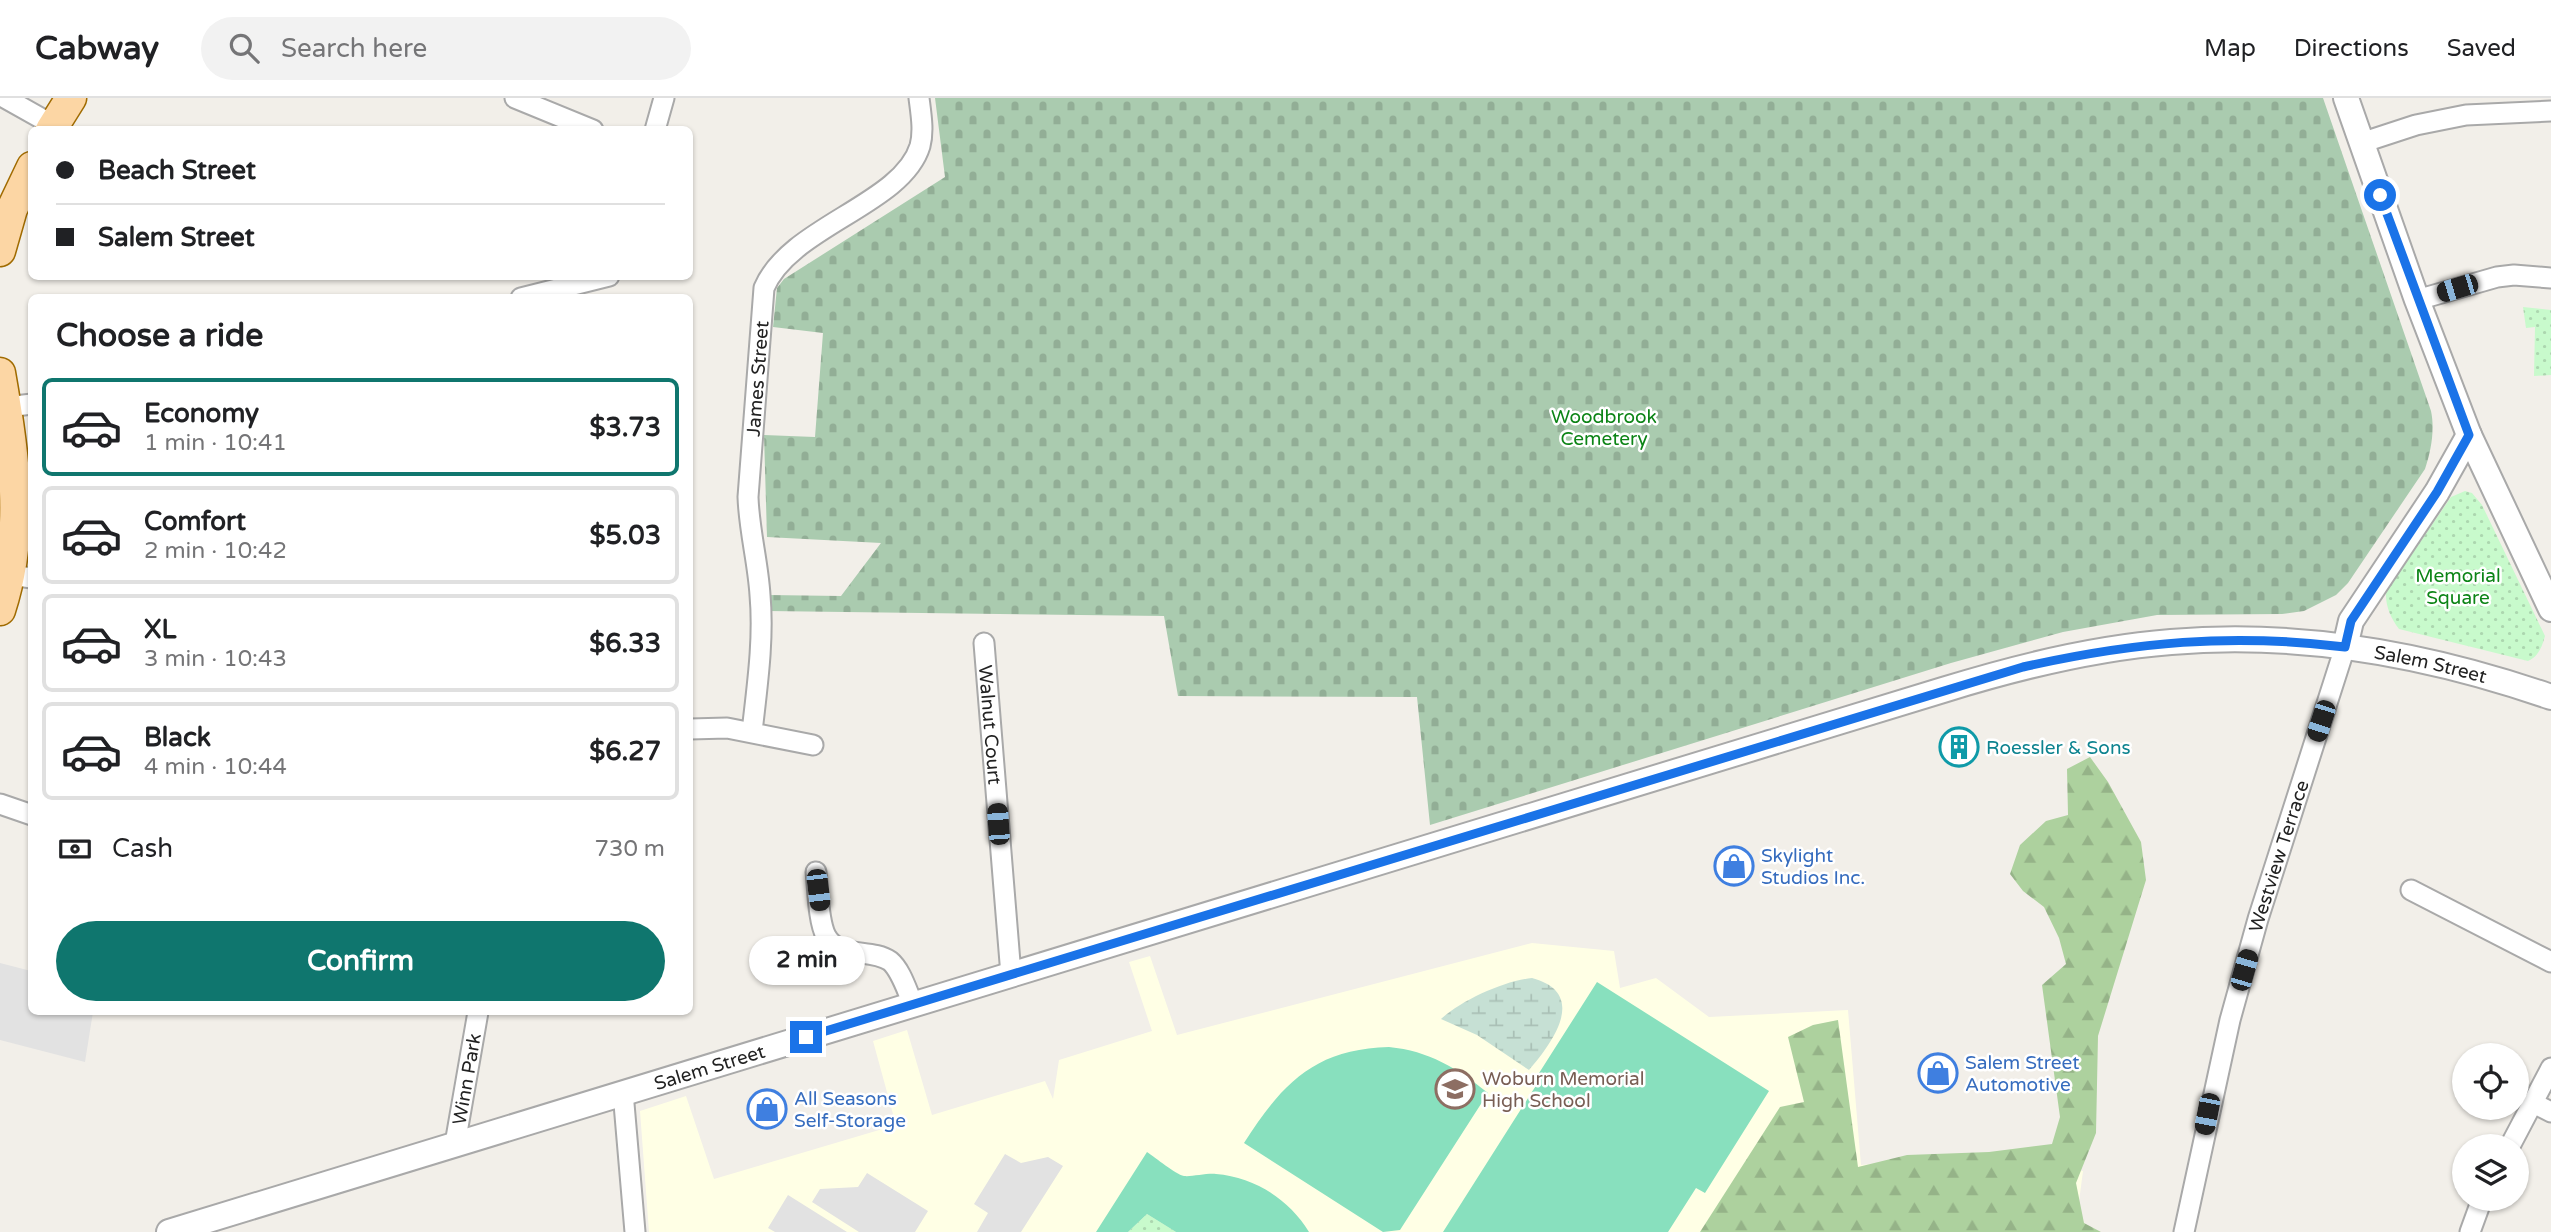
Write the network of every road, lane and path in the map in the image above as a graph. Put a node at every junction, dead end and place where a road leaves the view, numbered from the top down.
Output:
1 (5, 98) edge
2 (71, 98) edge
3 (515, 98) edge
4 (664, 98) edge
5 (919, 98) edge
6 (2346, 98) edge
7 (2551, 111) edge
8 (50, 126) edge
9 (53, 126) edge
10 (583, 126) edge
11 (656, 126) edge
12 (2361, 143) junction
13 (28, 175) edge
14 (0, 251) edge
15 (2551, 278) edge
16 (593, 280) edge
17 (537, 294) edge
18 (2417, 300) junction
19 (8, 391) edge
20 (2469, 435) junction
21 (21, 576) edge
22 (2551, 609) edge
23 (0, 610) edge
24 (984, 643) dead end
25 (2345, 647) junction
26 (2551, 697) edge
27 (693, 729) edge
28 (752, 732) junction
29 (813, 745) dead end
30 (0, 804) edge
31 (28, 814) edge
32 (816, 872) dead end
33 (2411, 890) dead end
34 (2551, 962) edge
35 (1011, 975) junction
36 (913, 1004) junction
37 (477, 1015) edge
38 (2551, 1068) edge
39 (623, 1092) junction
40 (2533, 1103) junction
41 (2551, 1112) edge
42 (2516, 1134) edge
43 (455, 1144) junction
44 (2478, 1211) edge
45 (169, 1232) edge
46 (635, 1232) edge
47 (2184, 1232) edge
48 (2470, 1232) edge

1 - 8 street
2 - 9 main road
3 - 10 street
4 - 11 street
5 - 28 street, James Street
6 - 12 street
7 - 12 street
12 - 18 street
13 - 14 main road
15 - 18 street
16 - 17 street
18 - 20 street
19 - 21 main road
20 - 22 street
20 - 25 street
21 - 23 main road
24 - 35 street, Walnut Court
25 - 26 street, Salem Street
25 - 35 street, Salem Street
25 - 47 street, Westview Terrace
27 - 28 street
28 - 29 street
30 - 31 street
32 - 36 street
33 - 34 street
35 - 36 street, Salem Street
36 - 39 street, Salem Street
37 - 43 street, Winn Park
38 - 40 street
39 - 43 street, Salem Street
39 - 46 street
40 - 41 street
40 - 42 street
43 - 45 street, Salem Street
44 - 48 street

